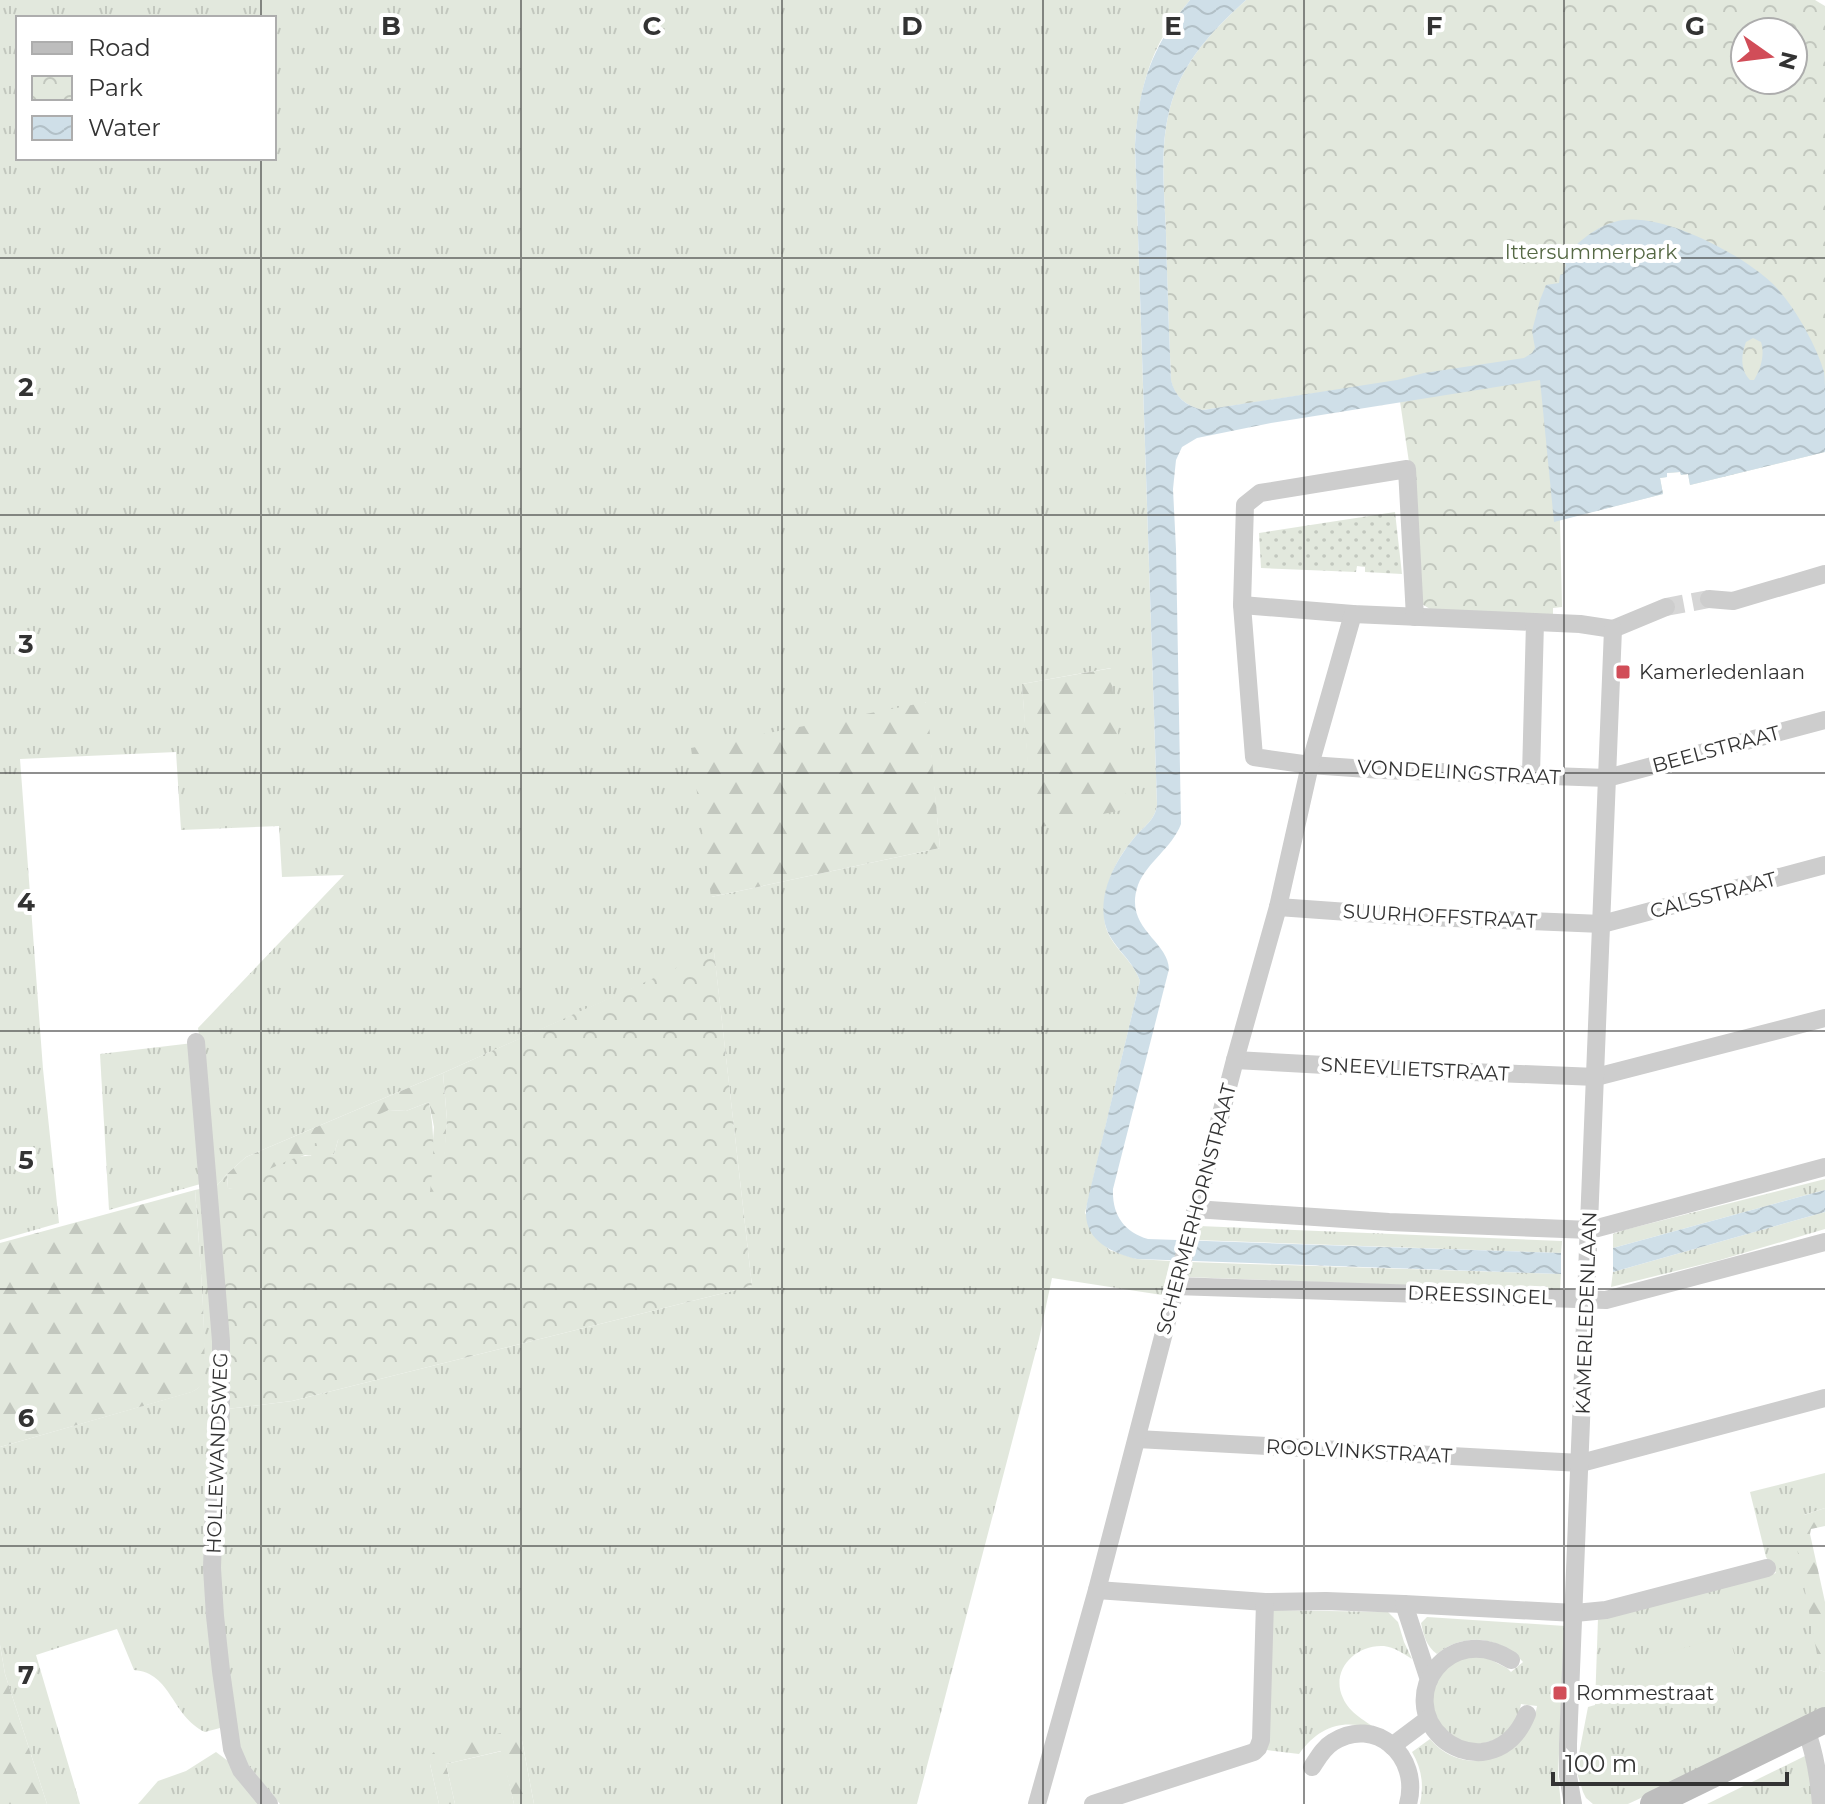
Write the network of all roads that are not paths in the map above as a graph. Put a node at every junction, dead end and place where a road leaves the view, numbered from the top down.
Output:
1 (1825, 574) edge
2 (1709, 599) tunnel mouth
3 (1242, 605) junction
4 (1666, 607) tunnel mouth
5 (1353, 614) junction
6 (1415, 617) junction
7 (1535, 622) junction
8 (1613, 629) junction
9 (1825, 720) edge
10 (1310, 765) junction
11 (1531, 775) junction
12 (1607, 778) junction
13 (1825, 865) edge
14 (1278, 907) junction
15 (1602, 924) junction
16 (1825, 1018) edge
17 (196, 1042) dead end
18 (1235, 1060) junction
19 (1596, 1077) junction
20 (1825, 1167) edge
21 (1195, 1209) junction
22 (1590, 1230) junction
23 (1825, 1242) edge
24 (1178, 1277) junction
25 (1587, 1299) junction
26 (1825, 1398) edge
27 (1137, 1439) junction
28 (1581, 1463) junction
29 (1767, 1568) dead end
30 (1097, 1590) junction
31 (1265, 1602) junction
32 (1404, 1604) junction
33 (1575, 1613) junction
34 (1511, 1660) dead end
35 (1429, 1680) junction
36 (1527, 1714) dead end
37 (1428, 1719) junction
38 (1815, 1724) edge
39 (1392, 1746) junction
40 (1312, 1767) dead end
41 (269, 1804) edge
42 (1037, 1804) edge
43 (1093, 1804) edge
44 (1408, 1804) edge
45 (1573, 1804) edge
46 (1653, 1804) edge
47 (1821, 1804) edge

1 - 2 street
3 - 5 street
3 - 6 street
3 - 10 street, VONDELINGSTRAAT
4 - 8 street
5 - 6 street
5 - 10 street, SCHERMERHORNSTRAAT
6 - 7 street
7 - 8 street
7 - 11 street
8 - 12 street, KAMERLEDENLAAN
9 - 12 street, BEELSTRAAT
10 - 11 street, VONDELINGSTRAAT
10 - 14 street, SCHERMERHORNSTRAAT
11 - 12 street, VONDELINGSTRAAT
12 - 15 street, KAMERLEDENLAAN
13 - 15 street, CALSSTRAAT
14 - 15 street, SUURHOFFSTRAAT
14 - 18 street, SCHERMERHORNSTRAAT
15 - 19 street, KAMERLEDENLAAN
16 - 19 street, SNEEVLIETSTRAAT
17 - 41 street, HOLLEWANDSWEG
18 - 19 street, SNEEVLIETSTRAAT
18 - 21 street, SCHERMERHORNSTRAAT
19 - 22 street, KAMERLEDENLAAN
20 - 22 street
21 - 22 street
21 - 24 street, SCHERMERHORNSTRAAT
22 - 25 street, KAMERLEDENLAAN
23 - 25 street, DREESSINGEL
24 - 25 street, DREESSINGEL
24 - 27 street, SCHERMERHORNSTRAAT
25 - 28 street, KAMERLEDENLAAN
26 - 28 street, ROOLVINKSTRAAT
27 - 28 street, ROOLVINKSTRAAT
27 - 30 street, SCHERMERHORNSTRAAT
28 - 33 street, KAMERLEDENLAAN
29 - 33 street
30 - 31 street
30 - 42 street, SCHERMERHORNSTRAAT
31 - 32 street
31 - 43 street
32 - 33 street
32 - 35 street
33 - 45 street, KAMERLEDENLAAN
34 - 35 street
35 - 37 street
36 - 37 street
37 - 39 street
38 - 46 main road
38 - 47 street
39 - 40 street
39 - 44 street

